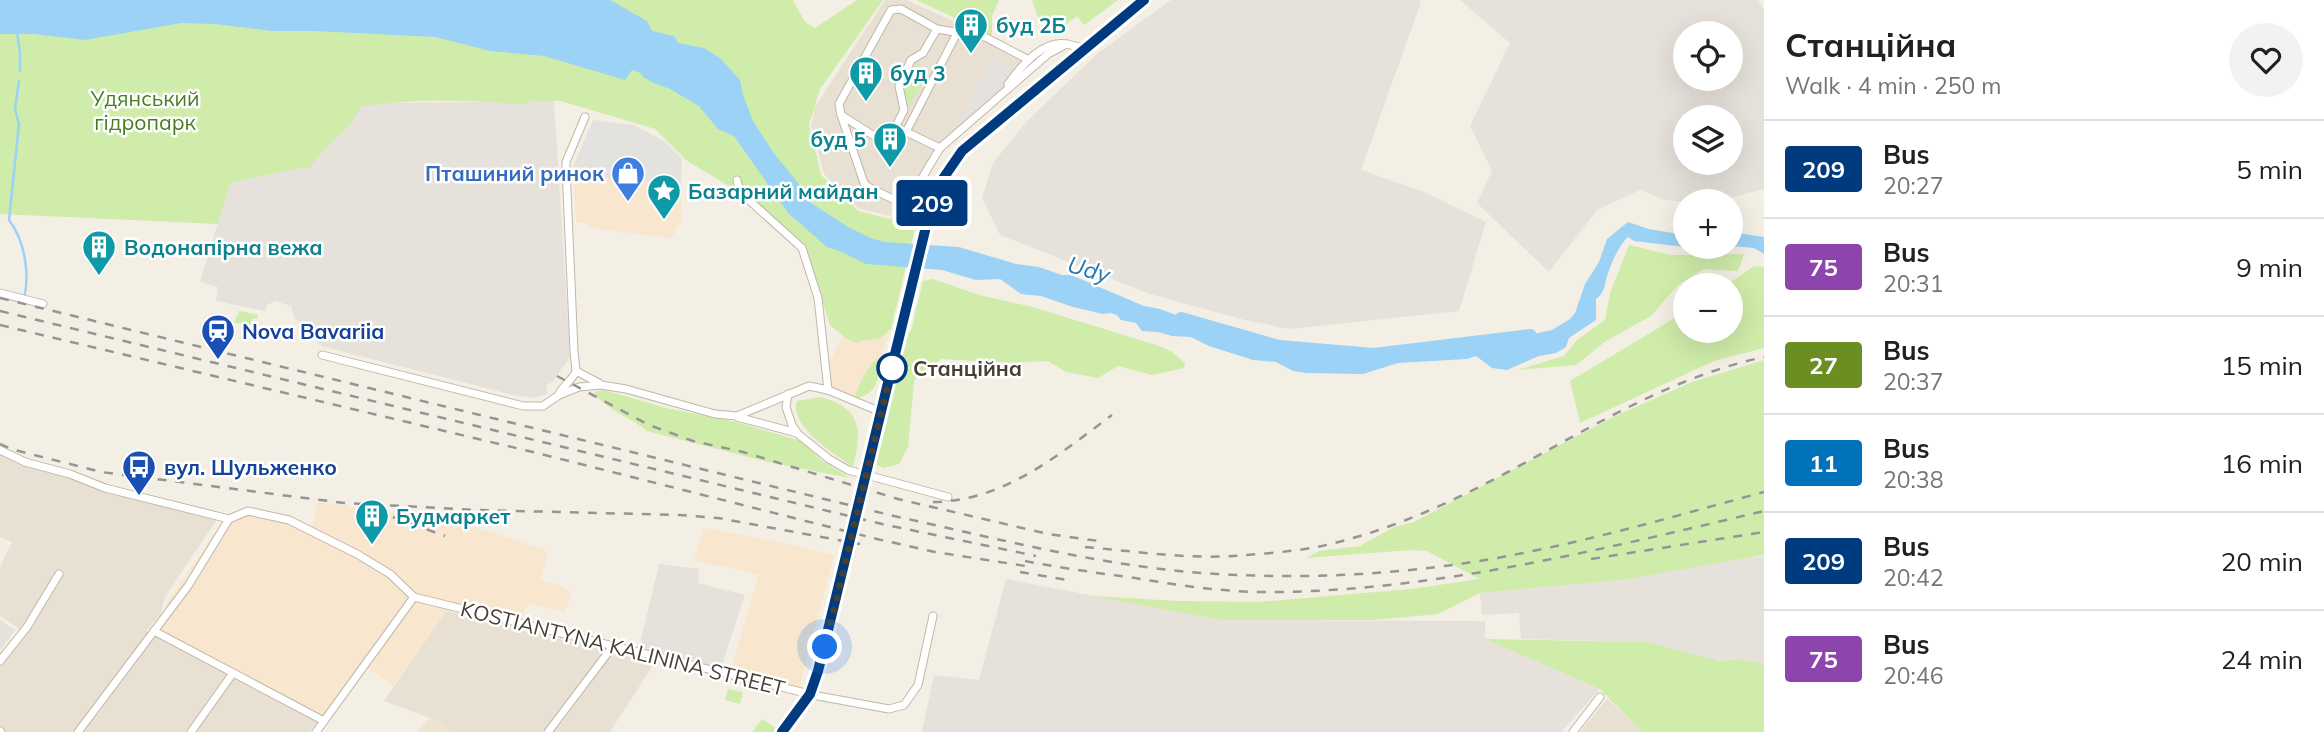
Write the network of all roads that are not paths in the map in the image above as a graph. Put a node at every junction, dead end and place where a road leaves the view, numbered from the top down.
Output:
1 (1144, 0) edge
2 (937, 29) junction
3 (957, 33) junction
4 (1067, 44) junction
5 (1087, 48) junction
6 (1029, 60) junction
7 (1000, 95) junction
8 (841, 115) junction
9 (585, 117) dead end
10 (895, 127) junction
11 (906, 132) junction
12 (940, 148) junction
13 (737, 180) dead end
14 (1, 293) edge
15 (43, 304) dead end
16 (322, 355) dead end
17 (576, 371) junction
18 (601, 385) junction
19 (828, 390) junction
20 (788, 394) junction
21 (559, 395) junction
22 (881, 412) junction
23 (737, 416) junction
24 (798, 434) junction
25 (0, 450) edge
26 (948, 497) dead end
27 (229, 519) junction
28 (59, 574) dead end
29 (414, 597) junction
30 (933, 616) dead end
31 (154, 631) junction
32 (613, 646) junction
33 (0, 661) edge
34 (233, 673) junction
35 (810, 694) junction
36 (1600, 697) dead end
37 (324, 721) junction
38 (78, 732) edge
39 (191, 732) edge
40 (316, 732) edge
41 (548, 732) edge
42 (782, 732) edge
43 (1573, 732) edge

1 - 5 main road
2 - 3 street
2 - 8 street
2 - 10 street
3 - 6 street
3 - 11 street
4 - 5 street
4 - 6 street
4 - 7 street
5 - 22 main road
6 - 7 street
7 - 12 street
8 - 10 street
8 - 12 street
9 - 17 street
10 - 11 street
11 - 12 street
13 - 19 street
14 - 15 street
16 - 21 street
17 - 18 street
17 - 21 street
18 - 21 street
18 - 23 street
19 - 20 street
19 - 22 street
20 - 23 street
20 - 24 street
22 - 35 main road, bridge
23 - 24 street
24 - 26 street
25 - 27 street
27 - 29 street
27 - 31 street
28 - 33 street
29 - 32 street, KOSTIANTYNA KALININA STREET
29 - 37 street
30 - 35 street, KOSTIANTYNA KALININA STREET
31 - 34 street
31 - 38 street
32 - 35 street, KOSTIANTYNA KALININA STREET
32 - 41 street
34 - 37 street
34 - 39 street
35 - 42 main road
36 - 43 street
37 - 40 street

